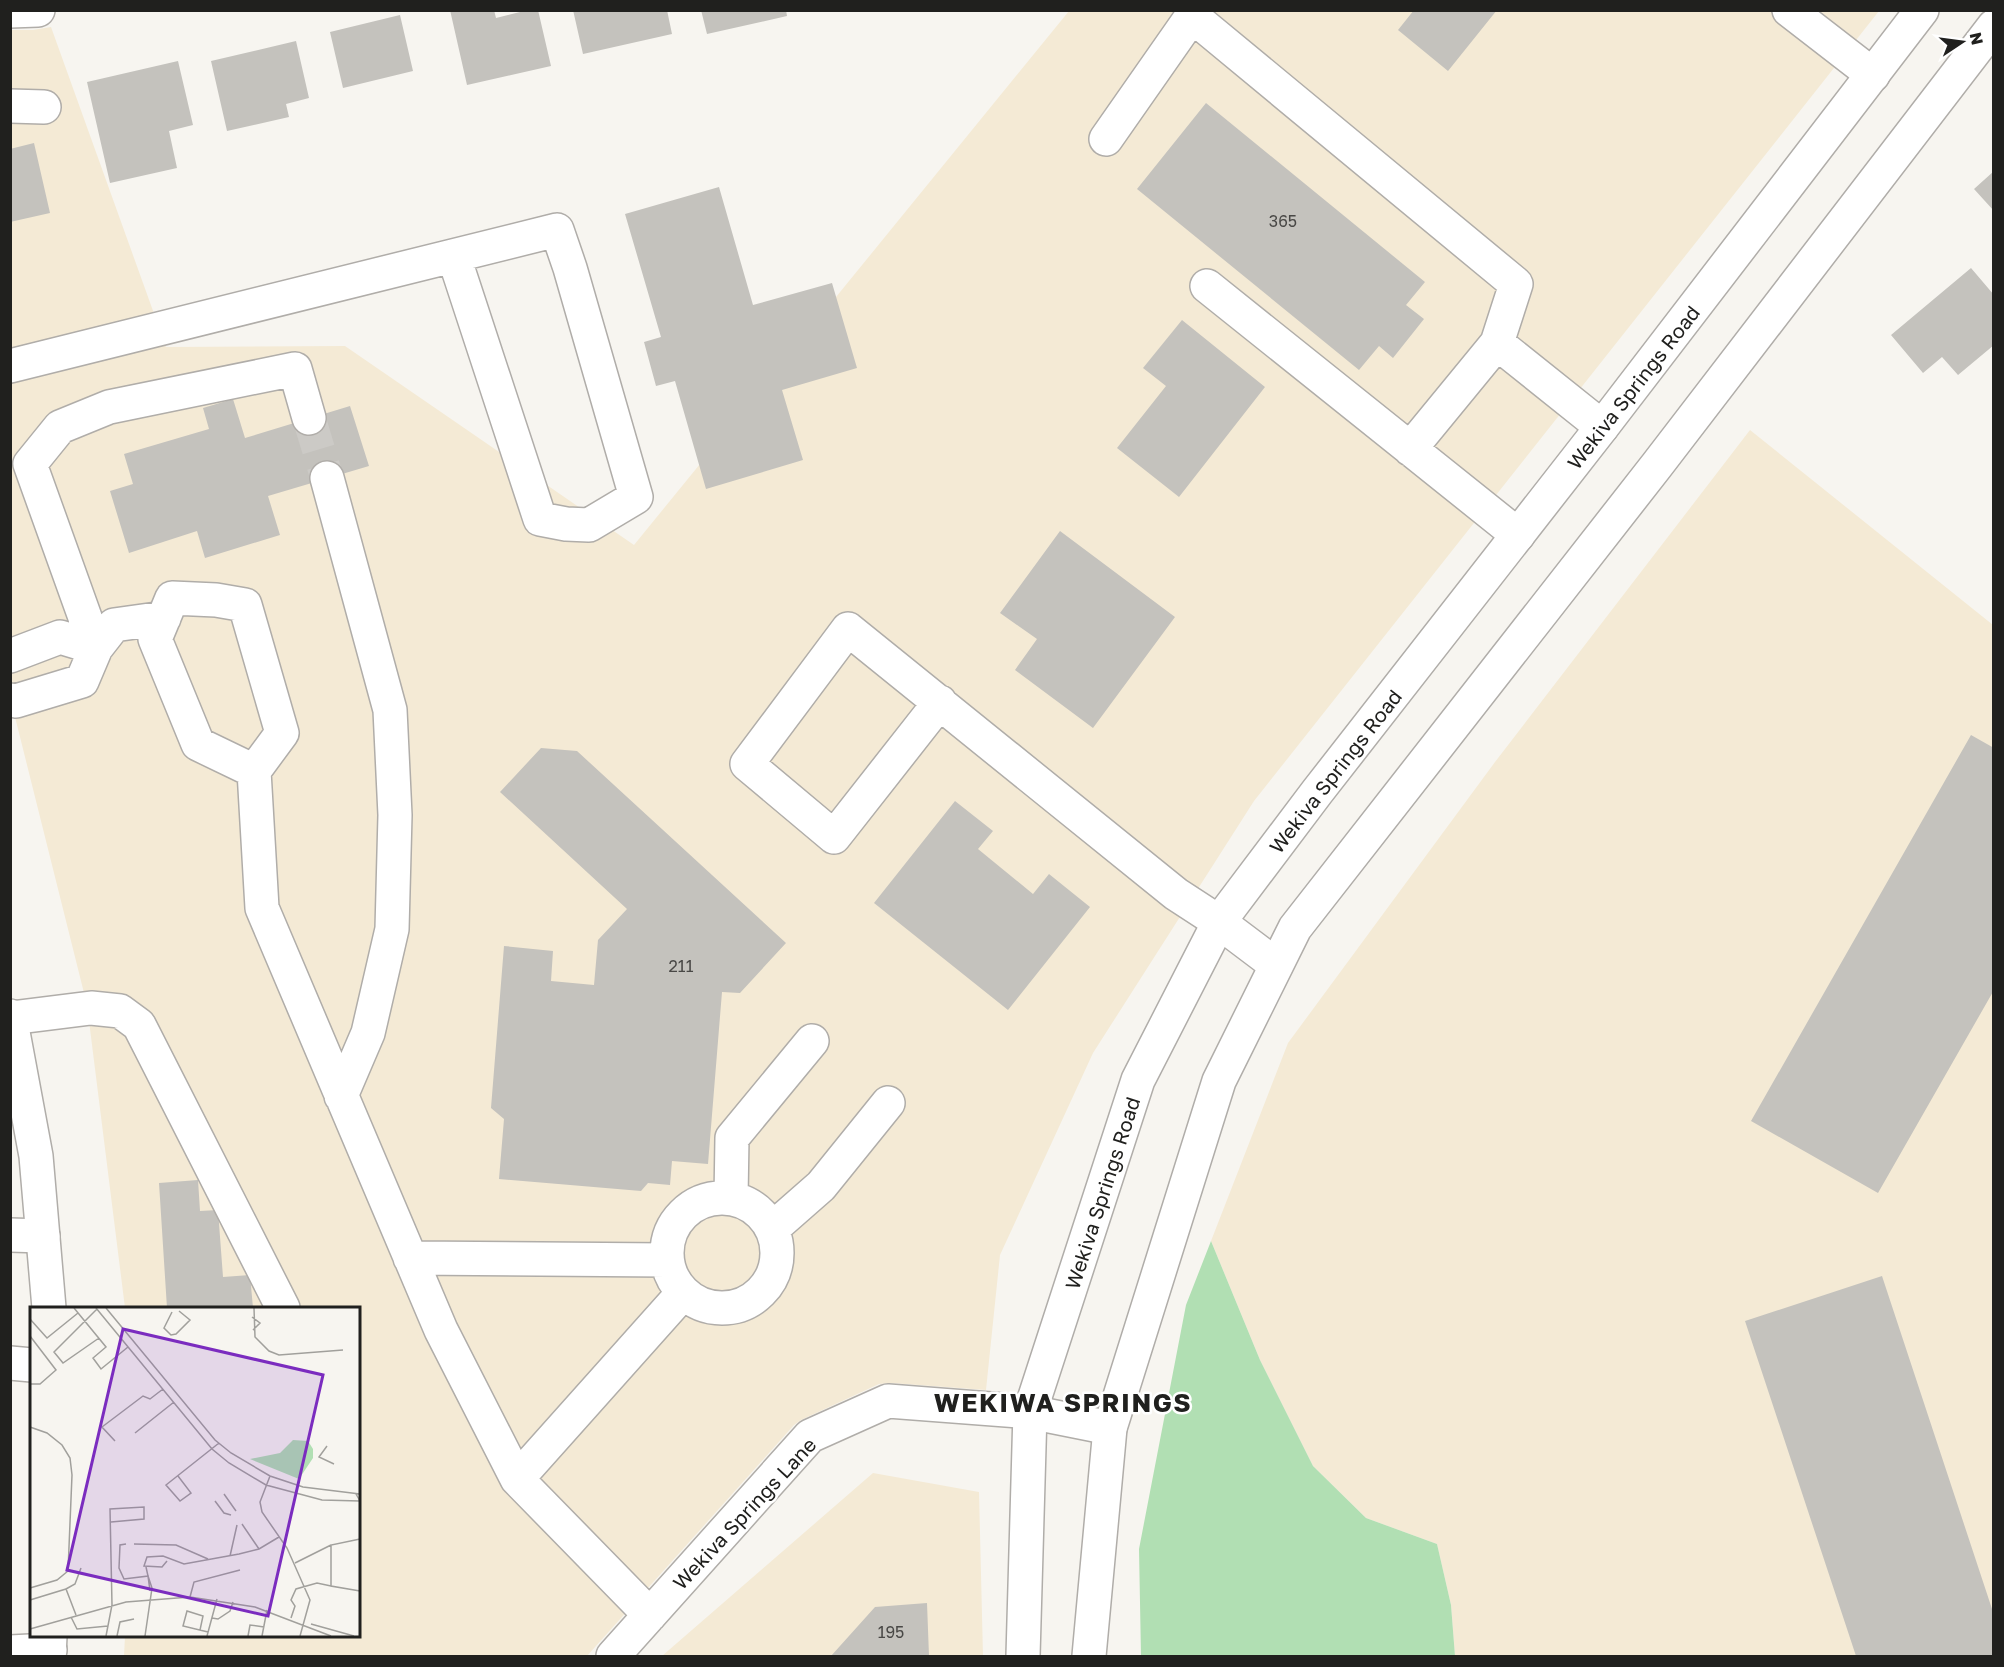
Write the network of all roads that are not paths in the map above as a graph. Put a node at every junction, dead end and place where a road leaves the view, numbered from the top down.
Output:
1 (38, 10) edge
2 (1789, 10) edge
3 (1922, 10) edge
4 (10, 11) edge
5 (1994, 26) edge
6 (1873, 75) junction
7 (10, 106) edge
8 (44, 107) dead end
9 (1106, 139) dead end
10 (454, 257) junction
11 (1207, 286) dead end
12 (1497, 343) junction
13 (10, 366) edge
14 (309, 418) tunnel mouth
15 (1602, 428) junction
16 (1410, 449) junction
17 (327, 478) tunnel mouth
18 (1518, 536) junction
19 (164, 618) junction
20 (96, 648) junction
21 (10, 656) edge
22 (10, 700) edge
23 (940, 702) junction
24 (254, 771) junction
25 (1219, 922) junction
26 (1276, 965) junction
27 (11, 1017) edge
28 (812, 1041) dead end
29 (341, 1096) junction
30 (888, 1103) dead end
31 (731, 1198) junction
32 (772, 1229) junction
33 (10, 1235) edge
34 (44, 1236) junction
35 (410, 1258) junction
36 (667, 1260) junction
37 (683, 1293) junction
38 (49, 1307) edge
39 (282, 1307) edge
40 (10, 1364) edge
41 (30, 1365) edge
42 (1030, 1412) junction
43 (1110, 1428) junction
44 (517, 1479) junction
45 (650, 1615) junction
46 (50, 1647) edge
47 (10, 1652) edge
48 (613, 1656) edge
49 (1023, 1656) edge
50 (1089, 1656) edge

1 - 4 main road
2 - 6 main road
3 - 6 main road, Wekiva Springs Road
5 - 26 main road
6 - 15 main road, Wekiva Springs Road
7 - 8 main road
9 - 12 main road
10 - 10 main road
10 - 13 main road
11 - 16 main road
12 - 15 main road
12 - 16 main road
14 - 20 main road
15 - 18 main road, Wekiva Springs Road
16 - 18 main road
17 - 29 main road
18 - 25 main road, Wekiva Springs Road
19 - 20 main road
19 - 24 main road
19 - 24 main road
20 - 21 main road
20 - 22 main road
23 - 23 main road
23 - 25 main road
24 - 29 main road
25 - 26 main road
25 - 42 main road, Wekiva Springs Road
26 - 43 main road
27 - 34 main road
27 - 39 main road
28 - 31 main road
29 - 35 main road
30 - 32 main road
31 - 32 main road
31 - 36 main road
32 - 37 main road
33 - 34 main road
34 - 38 main road
35 - 36 main road
35 - 44 main road
36 - 37 main road
37 - 44 main road
40 - 41 main road
42 - 43 main road, Wekiva Springs Lane
42 - 45 main road, Wekiva Springs Lane
42 - 49 main road, Wekiva Springs Road
43 - 50 main road
44 - 45 main road
45 - 48 main road, Wekiva Springs Lane
46 - 47 main road

